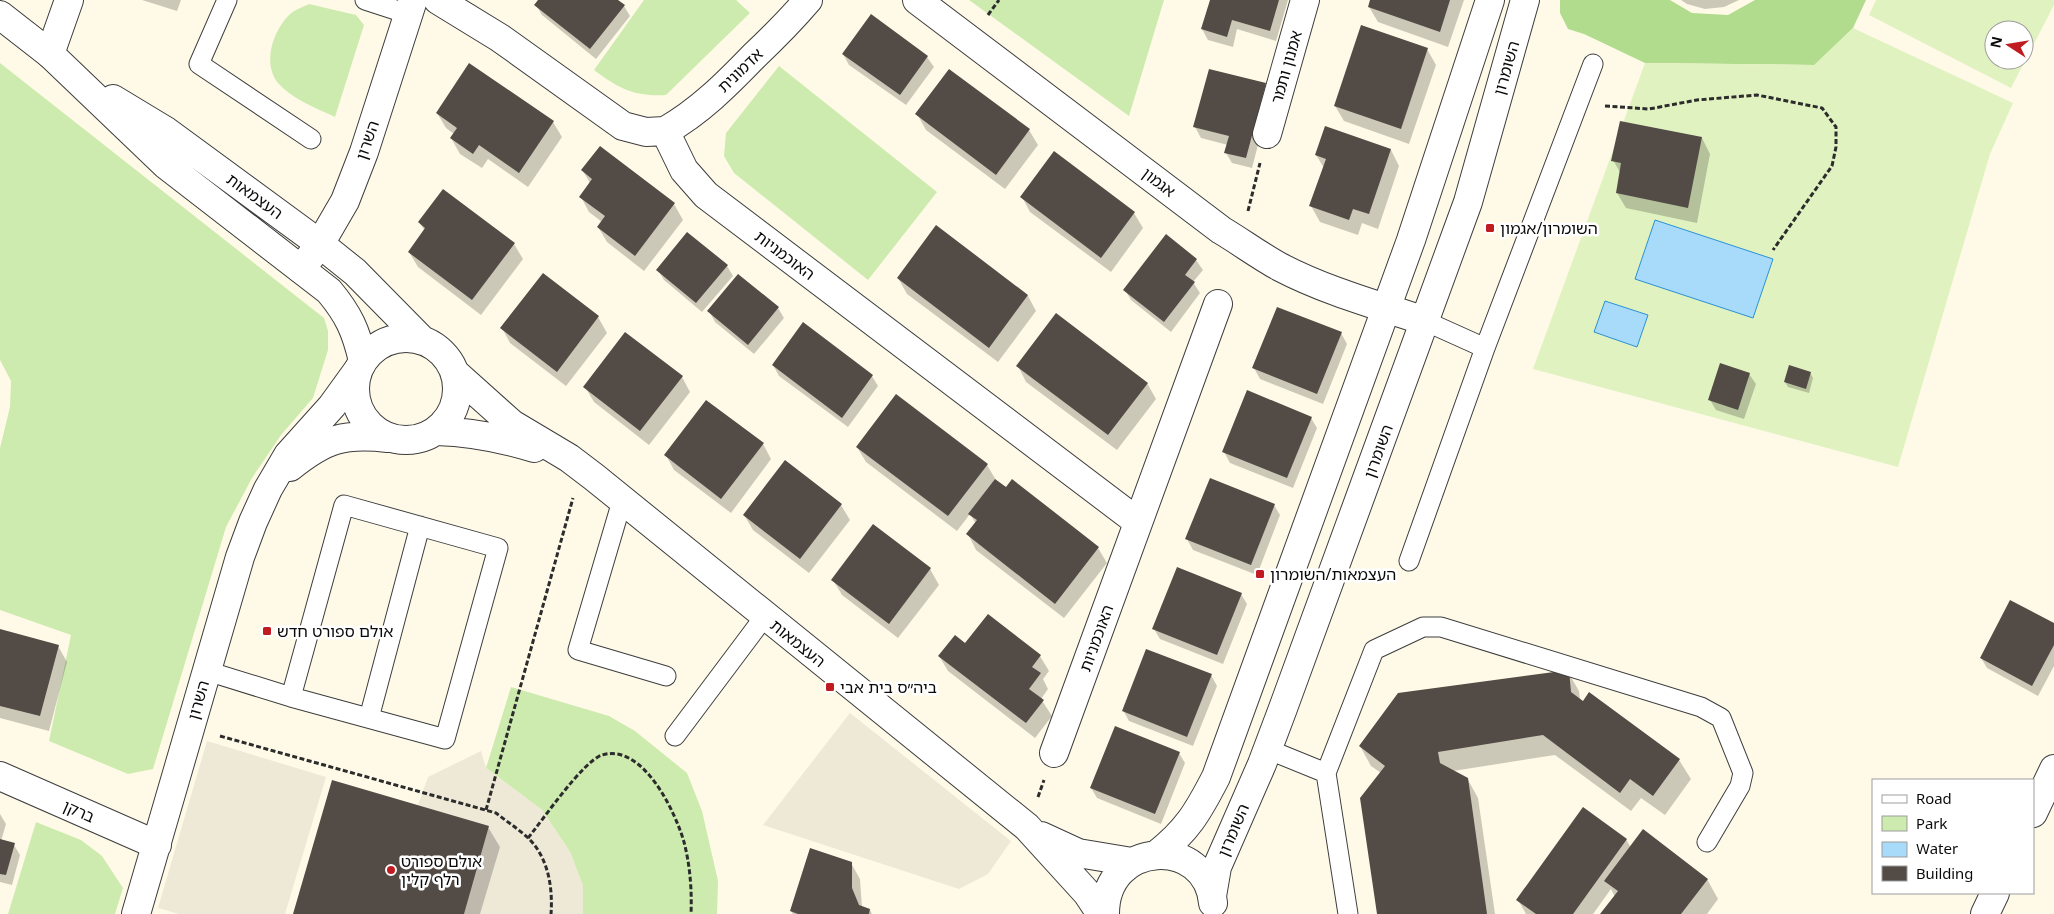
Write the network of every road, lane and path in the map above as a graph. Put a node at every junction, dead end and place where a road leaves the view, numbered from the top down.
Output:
1 (69, 0) edge
2 (227, 0) edge
3 (365, 0) edge
4 (438, 0) edge
5 (808, 0) edge
6 (917, 0) edge
7 (1305, 0) edge
8 (1490, 0) edge
9 (1526, 0) edge
10 (410, 7) edge
11 (0, 15) edge
12 (60, 63) junction
13 (1593, 64) dead end
14 (1577, 105) junction
15 (665, 131) junction
16 (1267, 134) joint
17 (311, 139) dead end
18 (1240, 242) junction
19 (320, 244) junction
20 (1773, 250) dead end
21 (301, 269) junction
22 (1218, 304) dead end
23 (1386, 308) junction
24 (1425, 321) junction
25 (423, 341) junction
26 (1485, 348) junction
27 (360, 366) junction
28 (455, 373) junction
29 (436, 431) junction
30 (388, 438) junction
31 (575, 463) junction
32 (268, 489) junction
33 (622, 501) junction
34 (1138, 522) junction
35 (420, 526) junction
36 (1409, 560) dead end
37 (765, 616) junction
38 (207, 671) junction
39 (666, 676) dead end
40 (291, 697) junction
41 (369, 718) junction
42 (190, 728) junction
43 (675, 736) dead end
44 (1267, 749) junction
45 (1054, 753) joint
46 (2054, 769) edge
47 (1326, 773) junction
48 (0, 776) edge
49 (486, 810) junction
50 (2034, 811) edge
51 (1026, 827) junction
52 (528, 838) junction
53 (1707, 842) dead end
54 (157, 845) junction
55 (1144, 859) junction
56 (1995, 894) edge
57 (1213, 905) edge
58 (136, 914) edge
59 (551, 914) edge
60 (692, 914) edge
61 (1103, 914) edge
62 (1348, 914) edge
63 (1985, 914) edge

1 - 12 street
2 - 17 lane
3 - 10 lane
4 - 15 street
5 - 15 street, אדמונית
6 - 18 street, אגמון
7 - 16 street, אמנון ותמר
8 - 23 street
9 - 24 street, השומרון
10 - 19 street, השרון
11 - 12 street, העצמאות
12 - 19 street, העצמאות
12 - 21 street, העצמאות
13 - 14 lane
14 - 20 path
14 - 26 lane
15 - 34 street, האוכמניות
16 - 18 path
18 - 23 street, אגמון
19 - 21 street, השרון
19 - 25 street, העצמאות
21 - 27 street, העצמאות
22 - 34 street, האוכמניות
23 - 24 street, אגמון
23 - 55 street
24 - 26 lane
24 - 44 street, השומרון
25 - 27 street
25 - 28 street
26 - 36 lane
27 - 30 street
27 - 32 street, השרון
28 - 29 street
28 - 31 street, העצמאות
29 - 30 street
29 - 31 street, העצמאות
30 - 32 street, השרון
31 - 33 street, העצמאות
31 - 49 path
32 - 38 street, השרון
33 - 37 street, העצמאות
33 - 39 lane
34 - 45 street, האוכמניות
35 - 40 lane
35 - 41 lane
35 - 41 lane
37 - 43 lane
37 - 51 street, העצמאות
38 - 40 lane
38 - 42 street, השרון
40 - 41 lane
42 - 49 path
42 - 54 street, השרון
44 - 47 lane
44 - 57 street, השומרון
45 - 51 path
46 - 50 street
47 - 53 lane
47 - 62 lane
48 - 54 street, ברקן
49 - 52 path
51 - 55 street, העצמאות
51 - 61 street, העצמאות
52 - 59 path
52 - 60 path
54 - 58 street, השרון
55 - 57 street, העצמאות
55 - 61 street
56 - 63 street

